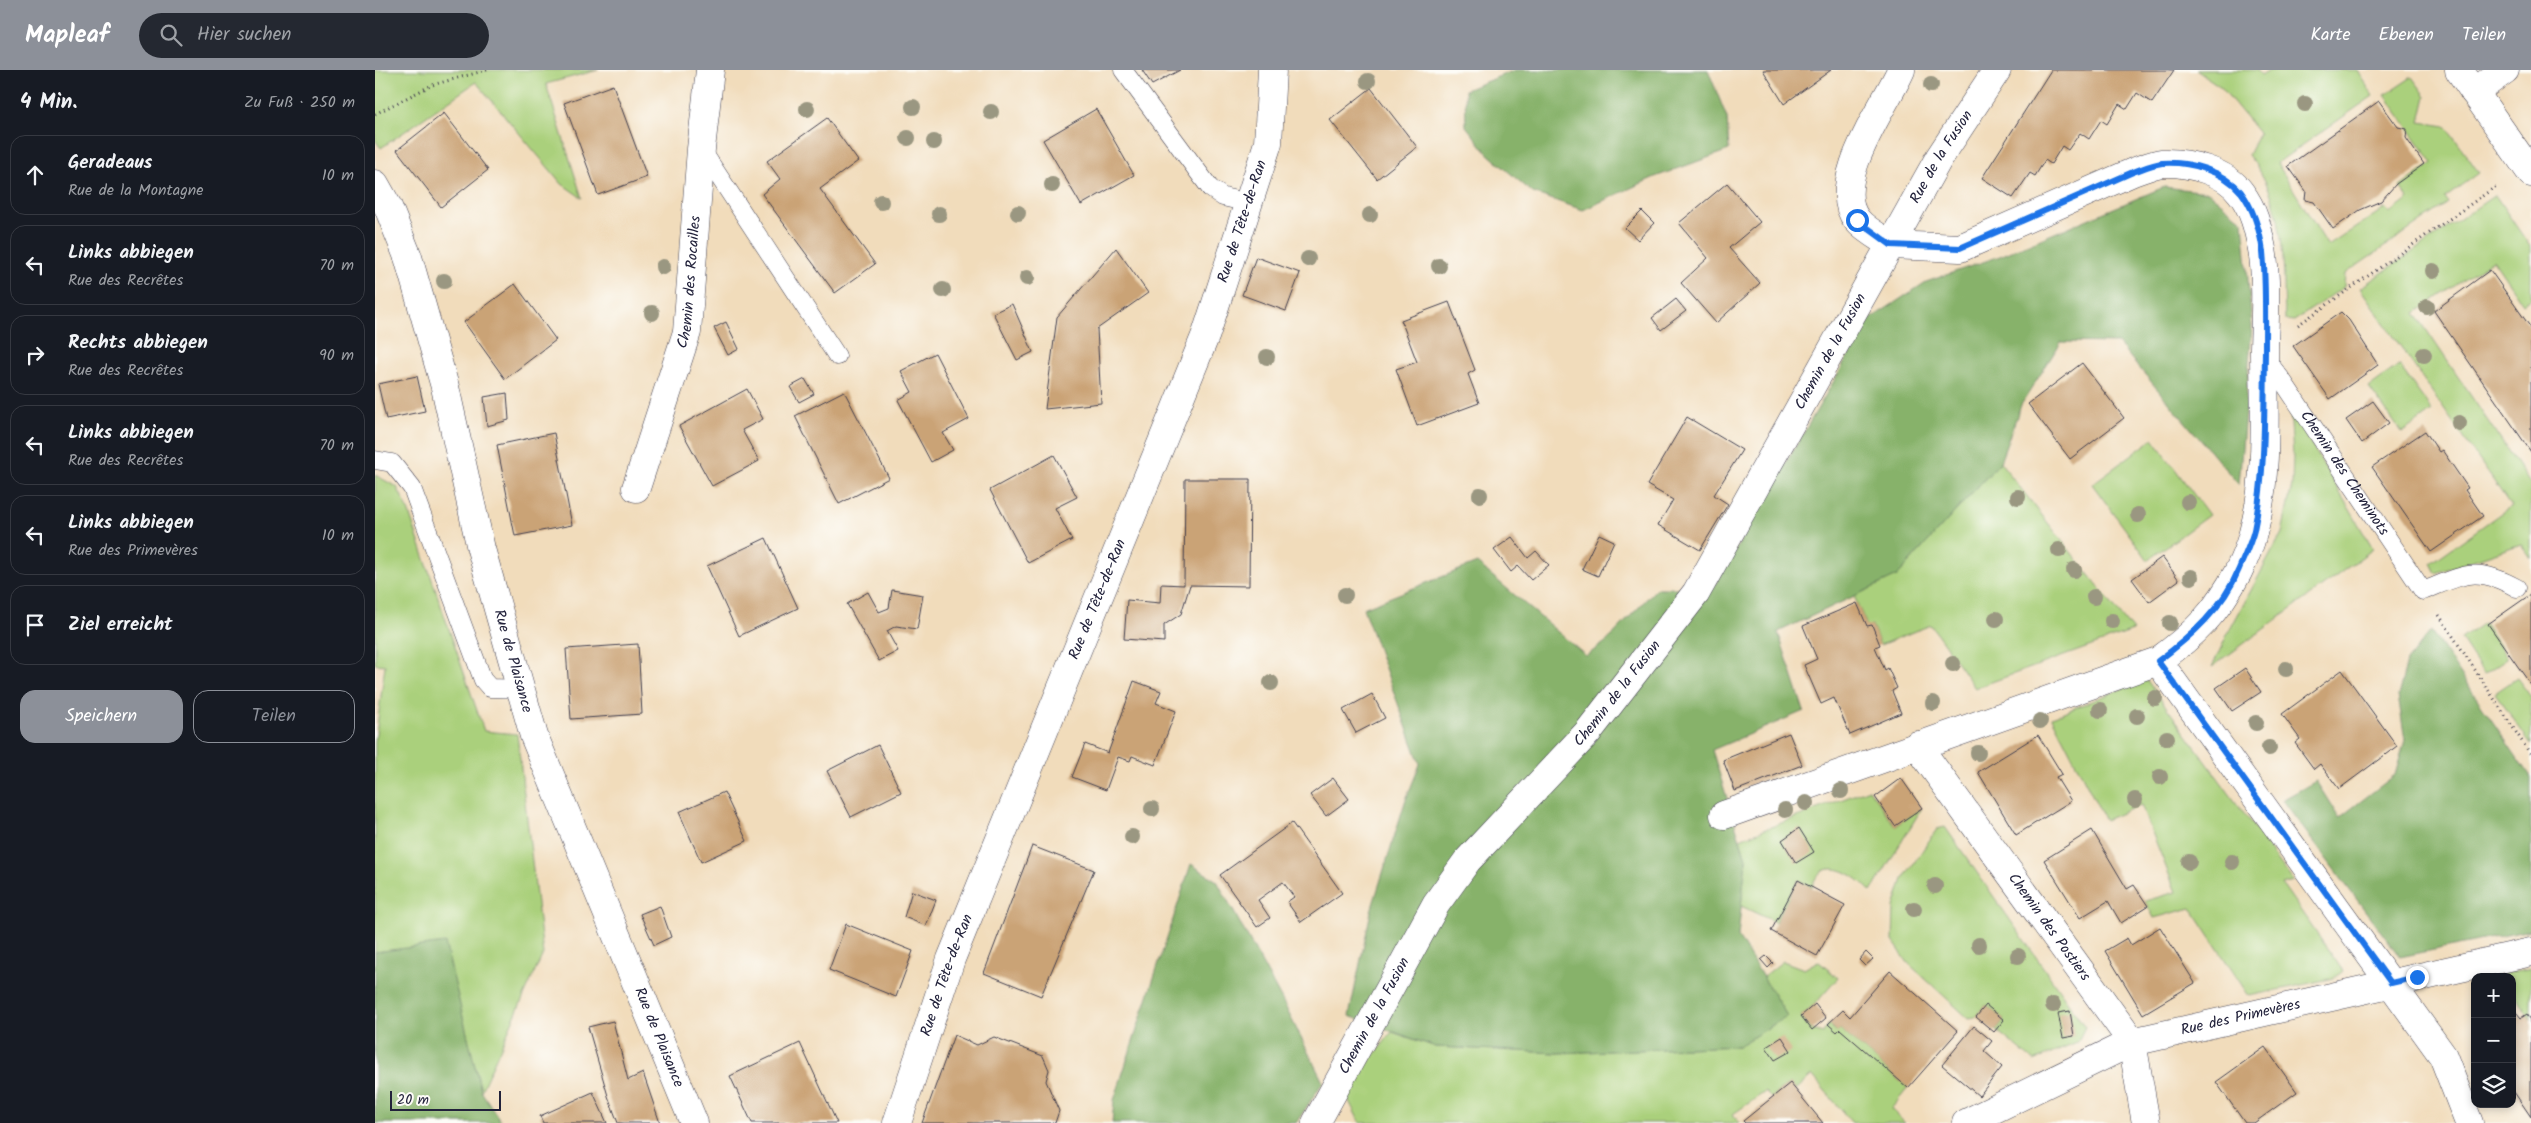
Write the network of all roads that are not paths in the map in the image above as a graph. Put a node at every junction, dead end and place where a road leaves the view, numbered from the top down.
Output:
1 (710, 70) edge
2 (1123, 70) edge
3 (1272, 70) edge
4 (1901, 70) edge
5 (1997, 70) edge
6 (2459, 70) edge
7 (2505, 70) edge
8 (2474, 92) junction
9 (701, 149) junction
10 (2531, 172) edge
11 (375, 184) edge
12 (1249, 203) junction
13 (1891, 245) junction
14 (837, 356) dead end
15 (2265, 358) junction
16 (375, 460) edge
17 (636, 488) dead end
18 (2517, 588) dead end
19 (2158, 661) junction
20 (521, 689) junction
21 (1917, 745) junction
22 (1724, 815) dead end
23 (2531, 952) edge
24 (2391, 983) junction
25 (2132, 1042) junction
26 (1324, 1120) edge
27 (694, 1123) edge
28 (897, 1123) edge
29 (1965, 1123) edge
30 (2146, 1123) edge
31 (2469, 1123) edge

1 - 9 street, Chemin des Rocailles
2 - 12 lane
3 - 12 street, Rue de Tête-de-Ran
4 - 13 street
5 - 13 street, Rue de la Fusion
6 - 8 street
7 - 8 street
8 - 10 street
9 - 14 lane
9 - 17 street, Chemin des Rocailles
11 - 20 street, Rue de Plaisance
12 - 28 street, Rue de Tête-de-Ran
13 - 15 street
13 - 26 street, Chemin de la Fusion
15 - 18 lane, Chemin des Cheminots
15 - 19 street
16 - 20 lane
19 - 21 street
19 - 24 street
20 - 27 street, Rue de Plaisance
21 - 22 street
21 - 25 street, Chemin des Postiers
23 - 24 street, Rue des Primevères
24 - 25 street, Rue des Primevères
24 - 31 street
25 - 29 street, Rue des Primevères
25 - 30 street, Chemin des Postiers

